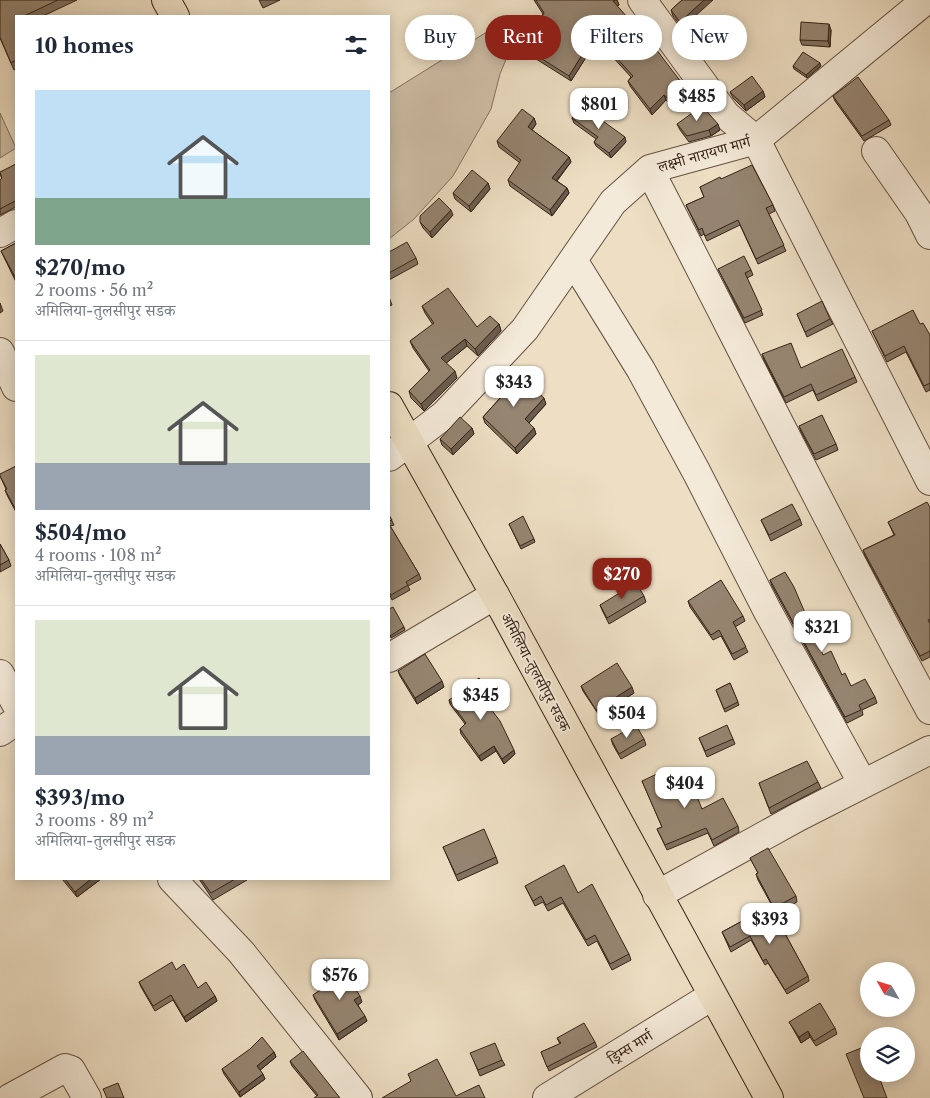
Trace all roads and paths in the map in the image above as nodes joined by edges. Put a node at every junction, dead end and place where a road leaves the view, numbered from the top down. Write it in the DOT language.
graph roads {
  1 [pos="166,0"];
  2 [pos="642,0"];
  3 [pos="926,0"];
  4 [pos="174,15"];
  5 [pos="756,140"];
  6 [pos="876,151"];
  7 [pos="650,171"];
  8 [pos="15,225"];
  9 [pos="0,233"];
  10 [pos="930,235"];
  11 [pos="573,260"];
  12 [pos="0,352"];
  13 [pos="15,385"];
  14 [pos="390,410"];
  15 [pos="399,450"];
  16 [pos="930,481"];
  17 [pos="495,595"];
  18 [pos="390,657"];
  19 [pos="0,674"];
  20 [pos="15,702"];
  21 [pos="930,710"];
  22 [pos="15,722"];
  23 [pos="0,732"];
  24 [pos="930,750"];
  25 [pos="863,784"];
  26 [pos="173,880"];
  27 [pos="658,895"];
  28 [pos="712,996"];
  29 [pos="10,1098"];
  30 [pos="87,1098"];
  31 [pos="358,1098"];
  32 [pos="547,1098"];
  33 [pos="769,1098"];
  1 -- 4 [label="main road"];
  2 -- 5 [label="street"];
  3 -- 5 [label="street, लक्ष्मी नारायण मार्ग"];
  5 -- 7 [label="street, लक्ष्मी नारायण मार्ग"];
  5 -- 16 [label="street"];
  6 -- 10 [label="street"];
  7 -- 11 [label="street, लक्ष्मी नारायण मार्ग"];
  7 -- 21 [label="street"];
  8 -- 9 [label="street"];
  11 -- 15 [label="street, लक्ष्मी नारायण मार्ग"];
  11 -- 25 [label="street"];
  12 -- 13 [label="street"];
  14 -- 15 [label="main road, अमिलिया-तुलसीपुर सडक"];
  15 -- 17 [label="main road, अमिलिया-तुलसीपुर सडक"];
  17 -- 18 [label="street"];
  17 -- 27 [label="main road, अमिलिया-तुलसीपुर सडक"];
  19 -- 20 [label="street"];
  22 -- 23 [label="street"];
  24 -- 25 [label="street"];
  25 -- 27 [label="street"];
  26 -- 31 [label="street"];
  27 -- 28 [label="main road, अमिलिया-तुलसीपुर सडक"];
  28 -- 32 [label="street, ड्रिम्स मार्ग"];
  28 -- 33 [label="main road, अमिलिया-तुलसीपुर सडक"];
  29 -- 30 [label="street"];
}
